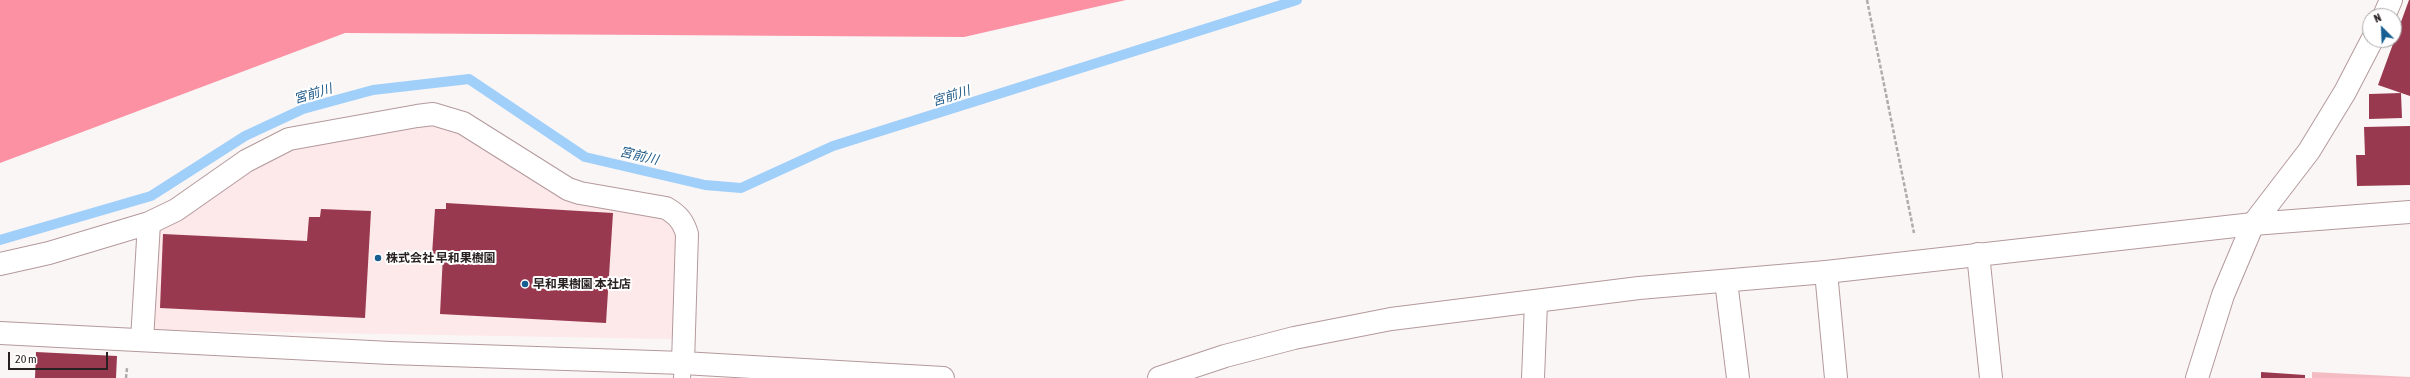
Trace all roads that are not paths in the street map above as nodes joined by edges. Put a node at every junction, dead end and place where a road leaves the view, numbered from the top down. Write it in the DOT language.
graph roads {
  1 [pos="2368,48"];
  2 [pos="2410,212"];
  3 [pos="148,223"];
  4 [pos="2253,224"];
  5 [pos="1978,254"];
  6 [pos="0,264"];
  7 [pos="1826,272"];
  8 [pos="1726,281"];
  9 [pos="1536,303"];
  10 [pos="0,333"];
  11 [pos="142,340"];
  12 [pos="683,370"];
  13 [pos="943,378"];
  14 [pos="1159,378"];
  15 [pos="1533,378"];
  16 [pos="1738,378"];
  17 [pos="1836,378"];
  18 [pos="1991,378"];
  19 [pos="2197,378"];
  1 -- 4 [label="street"];
  2 -- 4 [label="street"];
  3 -- 6 [label="street"];
  3 -- 11 [label="street"];
  3 -- 12 [label="street"];
  4 -- 5 [label="street"];
  4 -- 19 [label="street"];
  5 -- 7 [label="street"];
  5 -- 18 [label="street"];
  7 -- 8 [label="street"];
  7 -- 17 [label="street"];
  8 -- 9 [label="street"];
  8 -- 16 [label="street"];
  9 -- 14 [label="street"];
  9 -- 15 [label="street"];
  10 -- 11 [label="street"];
  11 -- 12 [label="street"];
  12 -- 13 [label="street"];
}
